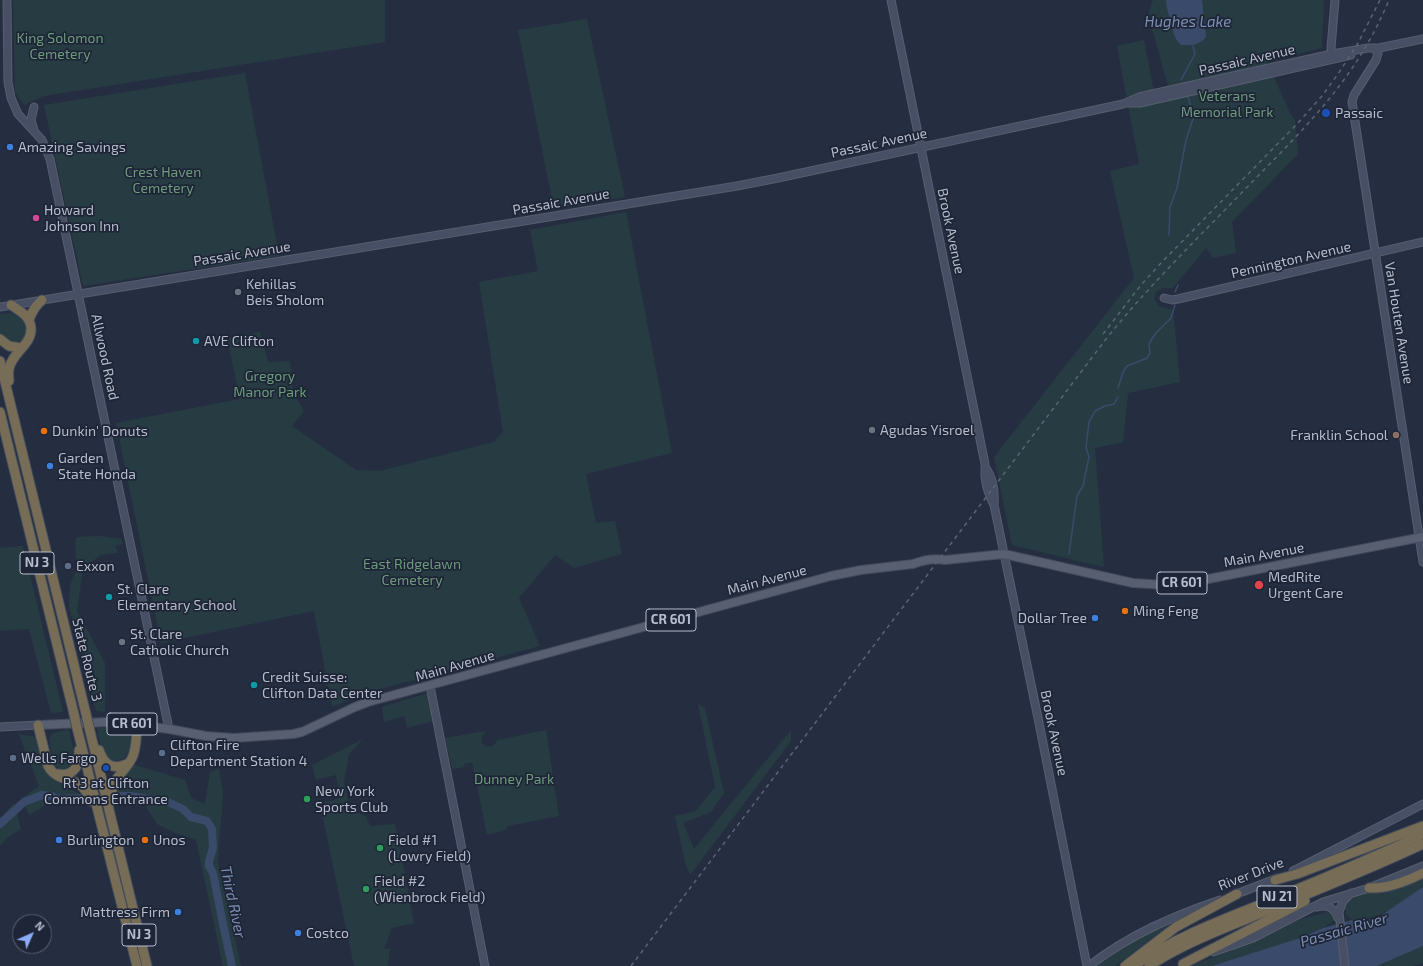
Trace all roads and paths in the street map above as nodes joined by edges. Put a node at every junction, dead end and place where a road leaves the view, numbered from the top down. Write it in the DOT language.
graph roads {
  1 [pos="7,0"];
  2 [pos="891,0"];
  3 [pos="1334,0"];
  4 [pos="1423,39"];
  5 [pos="1377,48"];
  6 [pos="1333,57"];
  7 [pos="34,107"];
  8 [pos="34,131"];
  9 [pos="920,148"];
  10 [pos="1423,242"];
  11 [pos="1376,253"];
  12 [pos="79,294"];
  13 [pos="1164,298"];
  14 [pos="42,300"];
  15 [pos="14,305"];
  16 [pos="0,307"];
  17 [pos="29,320"];
  18 [pos="0,338"];
  19 [pos="21,348"];
  20 [pos="0,361"];
  21 [pos="10,399"];
  22 [pos="0,412"];
  23 [pos="0,422"];
  24 [pos="7,442"];
  25 [pos="1421,538"];
  26 [pos="1004,554"];
  27 [pos="1423,562"];
  28 [pos="430,686"];
  29 [pos="38,725"];
  30 [pos="137,725"];
  31 [pos="0,727"];
  32 [pos="90,727"];
  33 [pos="77,728"];
  34 [pos="169,729"];
  35 [pos="130,762"];
  36 [pos="51,771"];
  37 [pos="1423,804"];
  38 [pos="111,814"];
  39 [pos="1423,826"];
  40 [pos="1423,834"];
  41 [pos="1423,844"];
  42 [pos="1423,866"];
  43 [pos="1423,873"];
  44 [pos="1352,876"];
  45 [pos="1275,880"];
  46 [pos="1369,888"];
  47 [pos="1352,892"];
  48 [pos="1237,894"];
  49 [pos="1298,914"];
  50 [pos="124,916"];
  51 [pos="1339,921"];
  52 [pos="1084,948"];
  53 [pos="1102,956"];
  54 [pos="1181,965"];
  55 [pos="137,966"];
  56 [pos="147,966"];
  57 [pos="485,966"];
  58 [pos="1088,966"];
  59 [pos="1094,966"];
  60 [pos="1124,966"];
  61 [pos="1134,966"];
  62 [pos="1149,966"];
  63 [pos="1345,966"];
  1 -- 8 [label="main road, Allwood Road"];
  2 -- 9 [label="main road, Brook Avenue"];
  3 -- 6 [label="main road"];
  4 -- 5 [label="main road, Passaic Avenue"];
  5 -- 6 [label="main road, Passaic Avenue"];
  5 -- 11 [label="main road, Van Houten Avenue"];
  6 -- 9 [label="main road, Passaic Avenue"];
  7 -- 8 [label="main road"];
  8 -- 12 [label="main road, Allwood Road"];
  9 -- 12 [label="main road, Passaic Avenue"];
  9 -- 26 [label="main road, Brook Avenue"];
  10 -- 11 [label="main road, Pennington Avenue"];
  11 -- 13 [label="main road, Pennington Avenue"];
  11 -- 25 [label="main road, Van Houten Avenue"];
  12 -- 14 [label="main road, Passaic Avenue"];
  12 -- 34 [label="main road, Allwood Road"];
  14 -- 15 [label="main road, Passaic Avenue"];
  14 -- 17 [label="highway"];
  15 -- 16 [label="main road, Passaic Avenue"];
  15 -- 17 [label="highway"];
  17 -- 19 [label="highway"];
  18 -- 19 [label="highway"];
  19 -- 21 [label="highway"];
  20 -- 21 [label="highway, State Route 3 / NJ 3"];
  21 -- 32 [label="highway, State Route 3 / NJ 3, bridge"];
  22 -- 24 [label="highway, State Route 3 / NJ 3"];
  23 -- 24 [label="highway"];
  24 -- 33 [label="highway, State Route 3 / NJ 3, bridge"];
  25 -- 26 [label="main road, Main Avenue / CR 601"];
  25 -- 27 [label="main road, Van Houten Avenue"];
  26 -- 28 [label="main road, Main Avenue / CR 601"];
  26 -- 52 [label="main road, Brook Avenue"];
  28 -- 34 [label="main road, Main Avenue / CR 601"];
  28 -- 57 [label="main road"];
  29 -- 30 [label="main road, Main Avenue / CR 601"];
  29 -- 31 [label="main road, Main Avenue / CR 601"];
  29 -- 36 [label="highway"];
  30 -- 34 [label="main road, Main Avenue / CR 601"];
  30 -- 35 [label="highway"];
  32 -- 35 [label="highway"];
  32 -- 38 [label="highway, State Route 3 / NJ 3"];
  33 -- 36 [label="highway"];
  33 -- 50 [label="highway, State Route 3 / NJ 3"];
  35 -- 38 [label="highway"];
  36 -- 50 [label="highway"];
  37 -- 45 [label="main road, River Drive"];
  38 -- 56 [label="highway, State Route 3 / NJ 3"];
  39 -- 45 [label="highway"];
  40 -- 61 [label="highway, NJ 21"];
  41 -- 44 [label="highway, NJ 21"];
  42 -- 46 [label="main road"];
  43 -- 46 [label="highway"];
  44 -- 54 [label="highway"];
  44 -- 62 [label="highway, NJ 21"];
  45 -- 48 [label="main road, River Drive"];
  46 -- 47 [label="main road"];
  47 -- 49 [label="main road"];
  47 -- 51 [label="main road"];
  48 -- 53 [label="main road, River Drive"];
  48 -- 60 [label="highway"];
  49 -- 51 [label="main road"];
  49 -- 54 [label="main road"];
  50 -- 55 [label="highway, State Route 3 / NJ 3"];
  51 -- 63 [label="main road"];
  52 -- 53 [label="main road"];
  52 -- 58 [label="main road, Brook Avenue"];
  53 -- 58 [label="main road, River Drive"];
  53 -- 59 [label="main road"];
}
